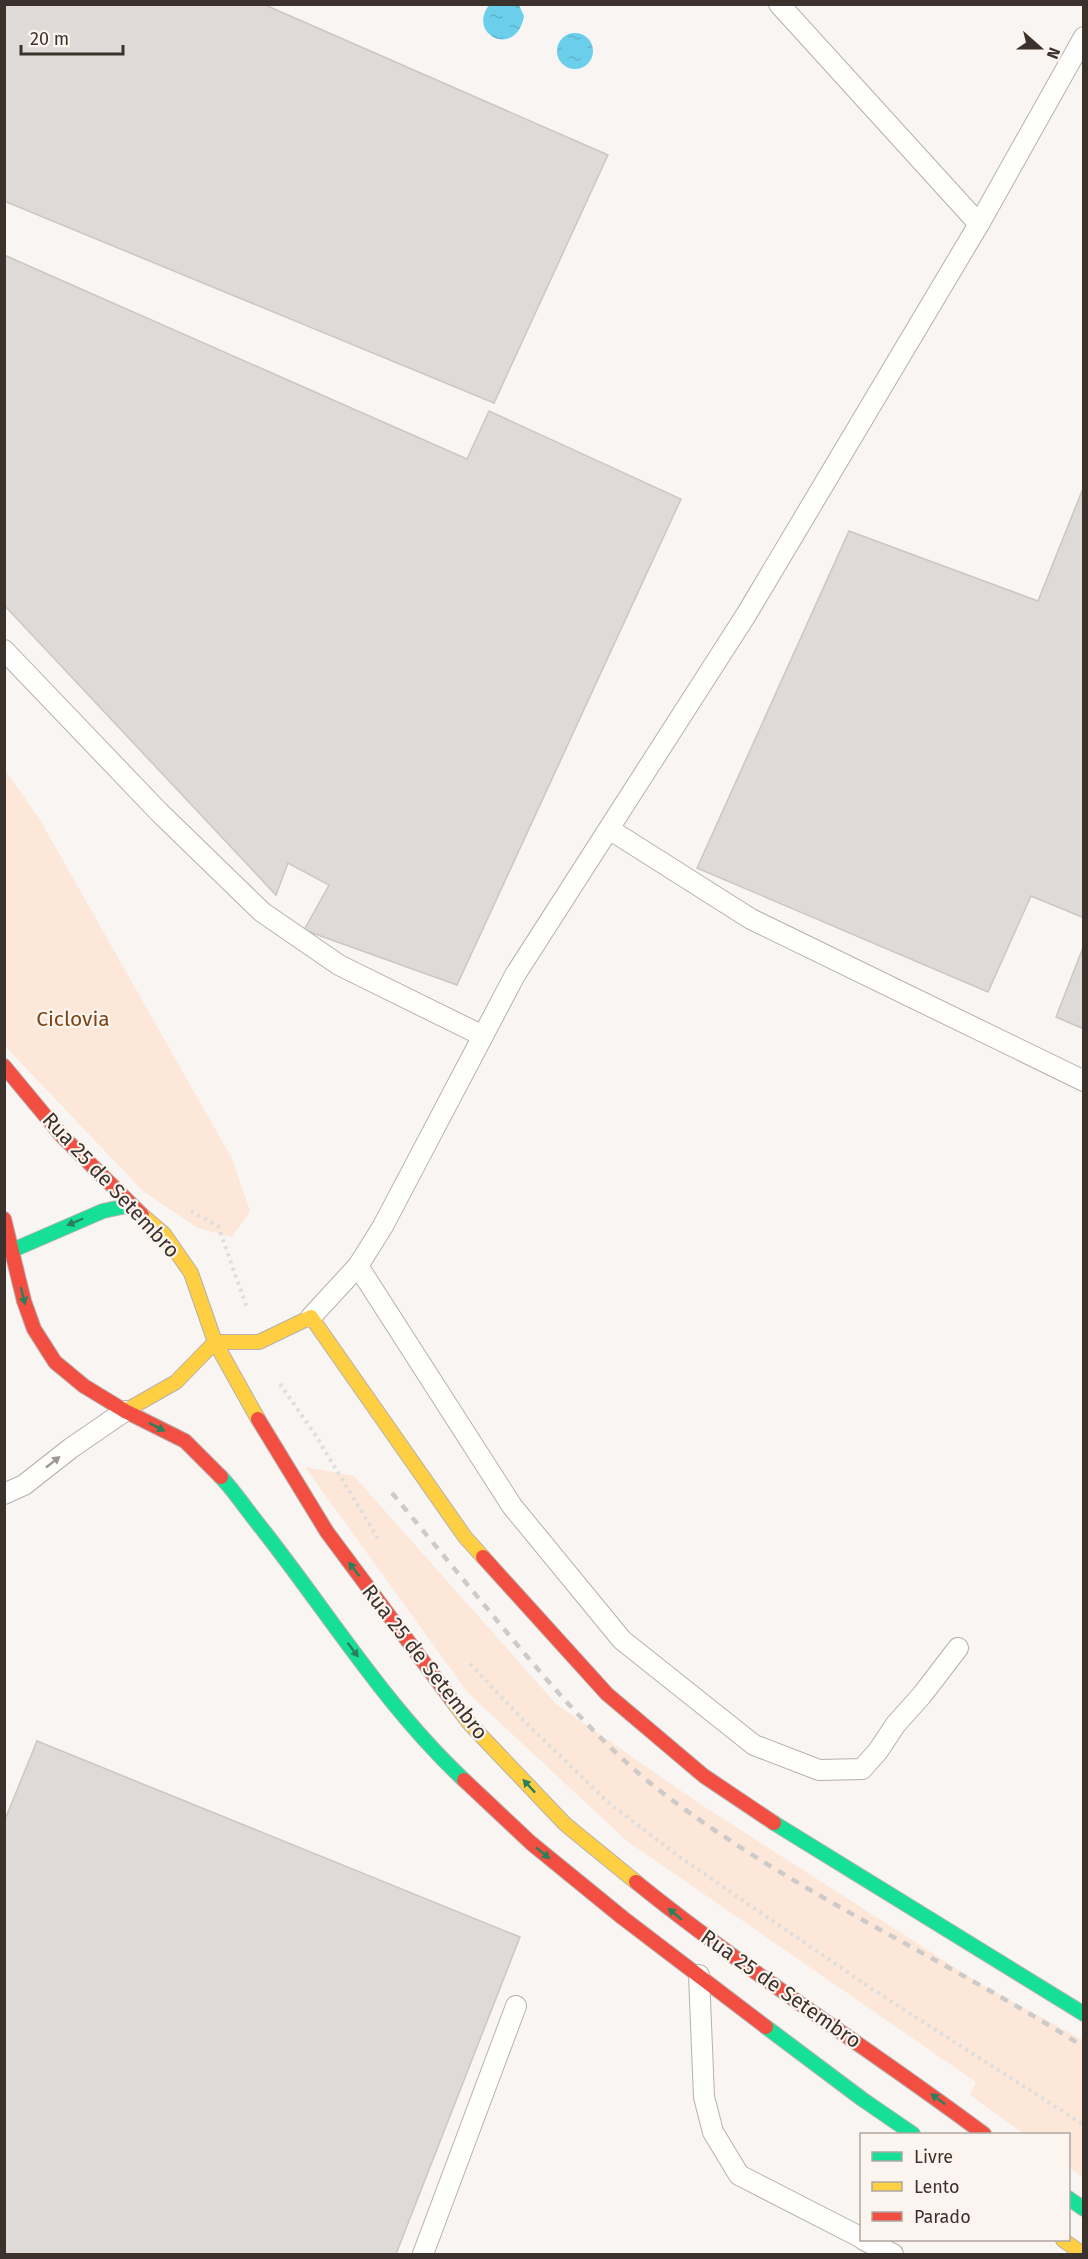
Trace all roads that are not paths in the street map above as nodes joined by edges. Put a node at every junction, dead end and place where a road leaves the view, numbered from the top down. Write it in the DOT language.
graph roads {
  1 [pos="779,4"];
  2 [pos="1083,37"];
  3 [pos="979,224"];
  4 [pos="4,650"];
  5 [pos="609,828"];
  6 [pos="483,1036"];
  7 [pos="4,1066"];
  8 [pos="1083,1081"];
  9 [pos="131,1205"];
  10 [pos="4,1219"];
  11 [pos="13,1250"];
  12 [pos="358,1266"];
  13 [pos="4,1270"];
  14 [pos="311,1317"];
  15 [pos="215,1342"];
  16 [pos="125,1411"];
  17 [pos="4,1494"];
  18 [pos="958,1648"];
  19 [pos="699,1975"];
  20 [pos="516,2006"];
  21 [pos="1083,2014"];
  22 [pos="912,2133"];
  23 [pos="983,2133"];
  24 [pos="1070,2199"];
  25 [pos="1083,2209"];
  26 [pos="860,2237"];
  27 [pos="867,2241"];
  28 [pos="1064,2241"];
  29 [pos="423,2254"];
  30 [pos="893,2254"];
  31 [pos="1083,2254"];
  1 -- 3 [label="lane"];
  2 -- 3 [label="lane"];
  3 -- 5 [label="lane"];
  4 -- 6 [label="lane"];
  5 -- 6 [label="lane"];
  5 -- 8 [label="lane"];
  6 -- 12 [label="lane"];
  7 -- 9 [label="main road, Rua 25 de Setembro"];
  9 -- 11 [label="main road, one-way"];
  9 -- 15 [label="main road, Rua 25 de Setembro"];
  10 -- 11 [label="main road, Rua 25 de Setembro"];
  11 -- 13 [label="lane"];
  11 -- 16 [label="main road, Rua 25 de Setembro, one-way"];
  12 -- 14 [label="lane"];
  12 -- 18 [label="lane"];
  14 -- 15 [label="main road"];
  14 -- 21 [label="main road"];
  15 -- 16 [label="main road"];
  23 -- 15 [label="main road, Rua 25 de Setembro, one-way"];
  17 -- 16 [label="lane, one-way"];
  16 -- 19 [label="main road, Rua 25 de Setembro, one-way"];
  19 -- 22 [label="main road, Rua 25 de Setembro"];
  19 -- 26 [label="lane"];
  20 -- 29 [label="lane"];
  24 -- 25 [label="main road"];
  27 -- 30 [label="lane"];
  28 -- 31 [label="main road"];
}
